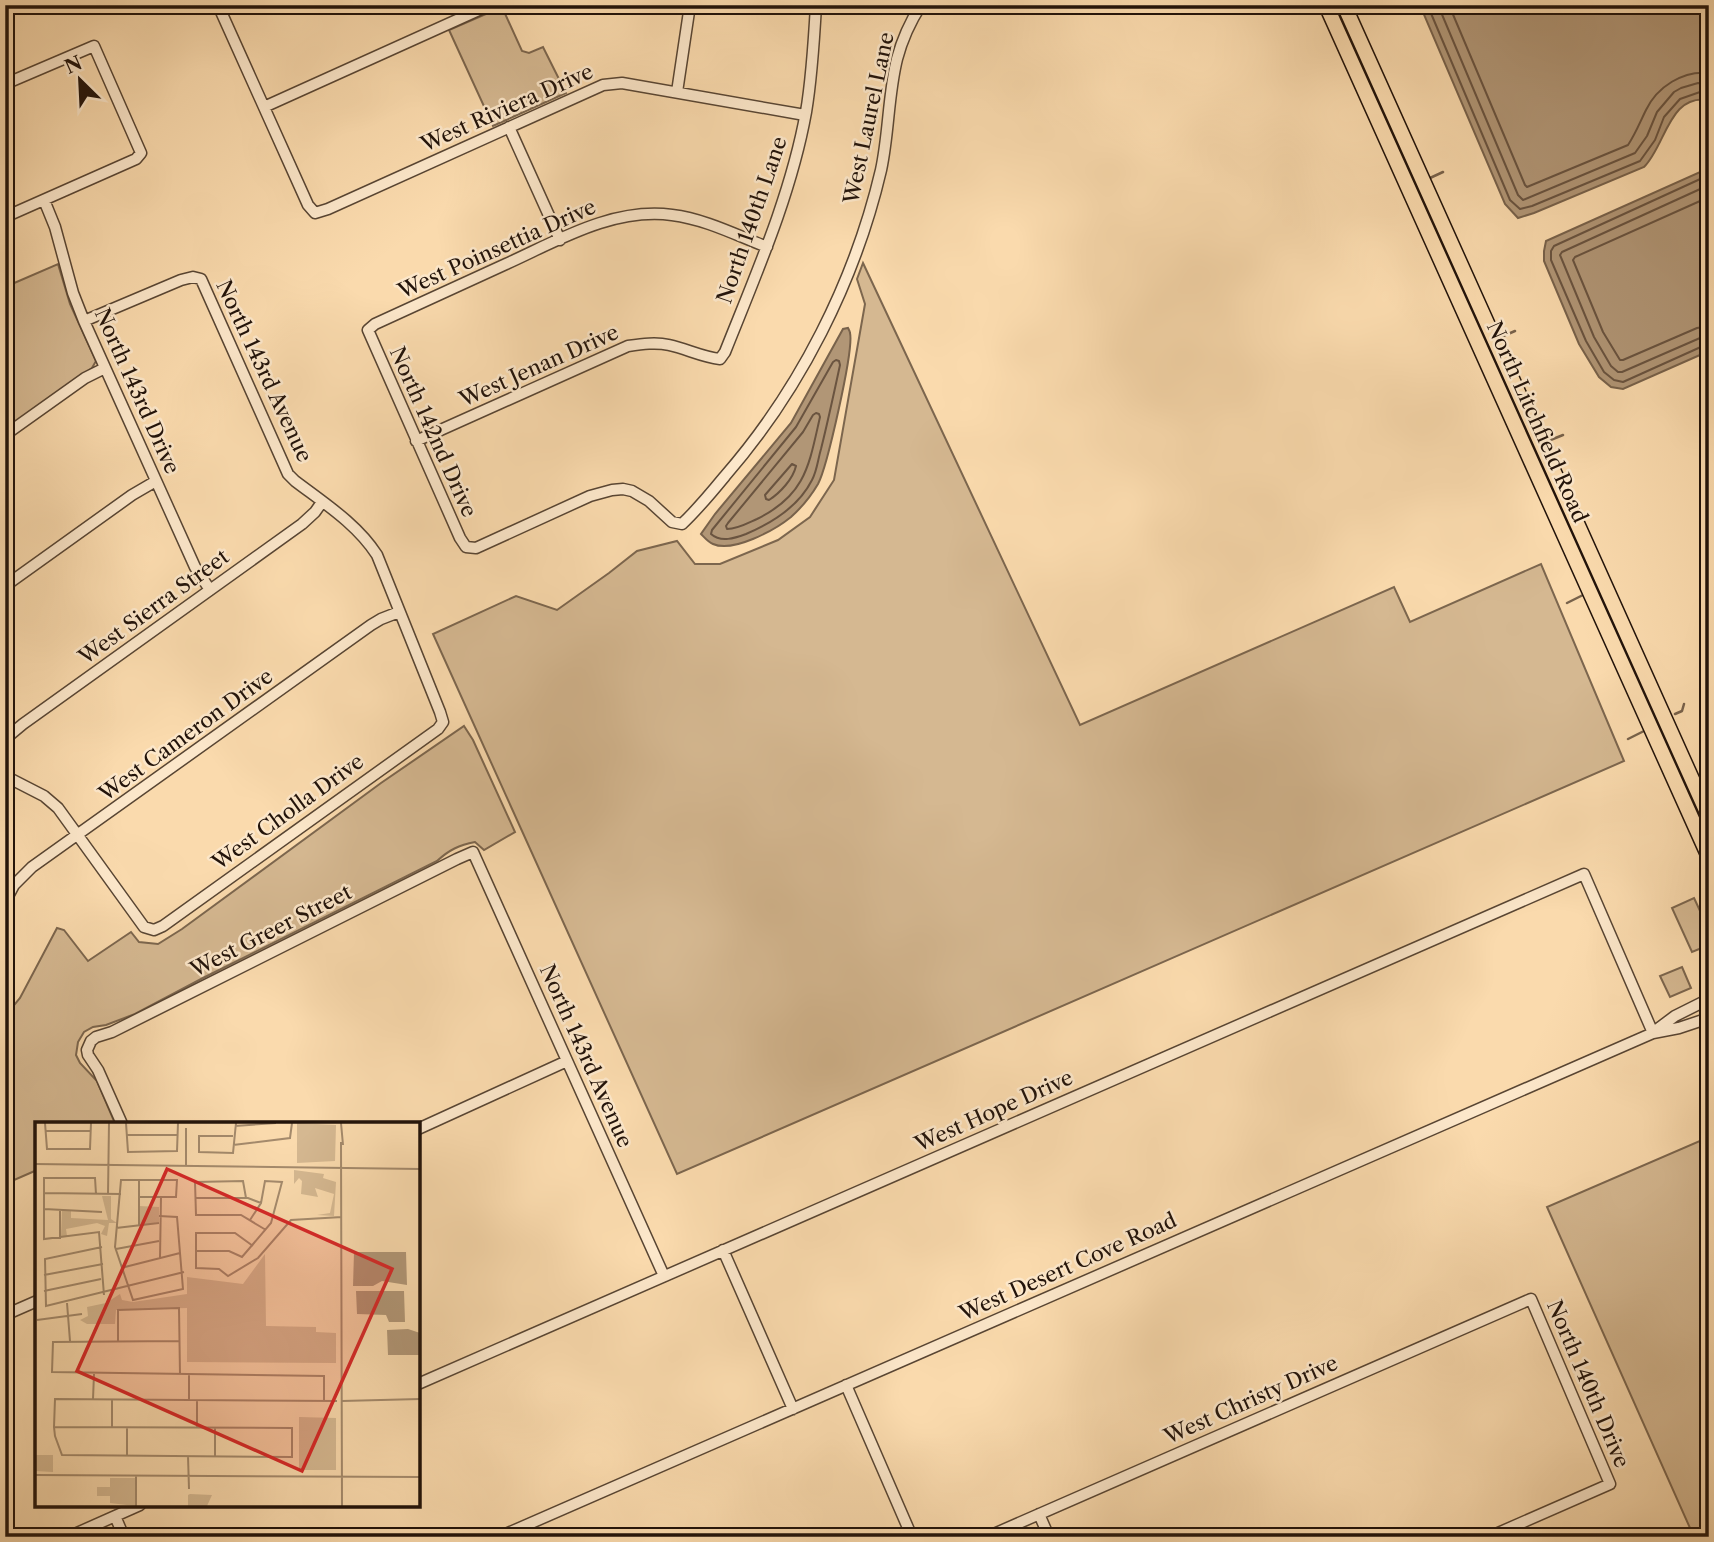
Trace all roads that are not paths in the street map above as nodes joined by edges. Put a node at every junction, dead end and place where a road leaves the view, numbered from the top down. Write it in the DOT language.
graph roads {
  1 [pos="218,5"];
  2 [pos="489,5"];
  3 [pos="691,5"];
  4 [pos="816,5"];
  5 [pos="920,5"];
  6 [pos="1326,5"];
  7 [pos="1344,5"];
  8 [pos="5,84"];
  9 [pos="677,92"];
  10 [pos="264,107"];
  11 [pos="805,115"];
  12 [pos="509,127"];
  13 [pos="44,200"];
  14 [pos="5,217"];
  15 [pos="560,240"];
  16 [pos="767,247"];
  17 [pos="84,321"];
  18 [pos="368,330"];
  19 [pos="720,359"];
  20 [pos="105,368"];
  21 [pos="5,435"];
  22 [pos="416,441"];
  23 [pos="156,481"];
  24 [pos="1559,484"];
  25 [pos="1544,491"];
  26 [pos="322,502"];
  27 [pos="466,547"];
  28 [pos="5,586"];
  29 [pos="210,590"];
  30 [pos="1598,610"];
  31 [pos="399,612"];
  32 [pos="1660,708"];
  33 [pos="443,722"];
  34 [pos="5,739"];
  35 [pos="5,776"];
  36 [pos="1709,817"];
  37 [pos="78,835"];
  38 [pos="473,852"];
  39 [pos="1709,857"];
  40 [pos="5,902"];
  41 [pos="1709,999"];
  42 [pos="1709,1018"];
  43 [pos="1653,1033"];
  44 [pos="567,1061"];
  45 [pos="121,1122"];
  46 [pos="420,1128"];
  47 [pos="723,1250"];
  48 [pos="664,1276"];
  49 [pos="1531,1299"];
  50 [pos="35,1302"];
  51 [pos="5,1315"];
  52 [pos="420,1383"];
  53 [pos="846,1385"];
  54 [pos="793,1409"];
  55 [pos="136,1507"];
  56 [pos="1039,1514"];
  57 [pos="116,1516"];
  58 [pos="68,1537"];
  59 [pos="124,1537"];
  60 [pos="499,1537"];
  61 [pos="912,1537"];
  62 [pos="987,1537"];
  63 [pos="1049,1537"];
  64 [pos="1489,1537"];
  1 -- 10 [label="street"];
  2 -- 10 [label="street"];
  3 -- 9 [label="street"];
  4 -- 11 [label="street, North 140th Lane"];
  5 -- 27 [label="street, West Laurel Lane"];
  6 -- 25 [label="main road, North Litchfield Road"];
  7 -- 24 [label="main road, North Litchfield Road"];
  8 -- 13 [label="street"];
  9 -- 11 [label="street, West Riviera Drive"];
  9 -- 12 [label="street, West Riviera Drive"];
  10 -- 12 [label="street, West Riviera Drive"];
  11 -- 16 [label="street, North 140th Lane"];
  12 -- 15 [label="street"];
  13 -- 14 [label="street"];
  13 -- 17 [label="street, North 143rd Drive"];
  15 -- 16 [label="street, West Poinsettia Drive"];
  15 -- 18 [label="street, West Poinsettia Drive"];
  16 -- 19 [label="street, North 140th Lane"];
  17 -- 20 [label="street, North 143rd Drive"];
  17 -- 26 [label="street, North 143rd Avenue"];
  18 -- 22 [label="street, North 142nd Drive"];
  19 -- 22 [label="street, West Jenan Drive"];
  20 -- 21 [label="street"];
  20 -- 23 [label="street, North 143rd Drive"];
  22 -- 27 [label="street, North 142nd Drive"];
  23 -- 28 [label="street"];
  23 -- 29 [label="street, North 143rd Drive"];
  24 -- 25 [label="main road"];
  24 -- 32 [label="main road, North Litchfield Road"];
  25 -- 30 [label="main road, North Litchfield Road"];
  26 -- 29 [label="street, West Sierra Street"];
  26 -- 31 [label="street, North 143rd Avenue"];
  29 -- 34 [label="street, West Sierra Street"];
  30 -- 32 [label="main road"];
  30 -- 39 [label="main road, North Litchfield Road"];
  31 -- 33 [label="street, North 143rd Avenue"];
  31 -- 37 [label="street, West Cameron Drive"];
  32 -- 36 [label="main road, North Litchfield Road"];
  33 -- 37 [label="street, West Cholla Drive"];
  35 -- 37 [label="street"];
  37 -- 40 [label="street, West Cameron Drive"];
  38 -- 44 [label="street, North 143rd Avenue"];
  38 -- 45 [label="street, West Greer Street"];
  41 -- 43 [label="street, West Desert Cove Road"];
  42 -- 43 [label="street, West Desert Cove Road"];
  43 -- 47 [label="street, West Hope Drive"];
  43 -- 53 [label="street, West Desert Cove Road"];
  44 -- 46 [label="street"];
  44 -- 48 [label="street, North 143rd Avenue"];
  47 -- 48 [label="street, West Hope Drive"];
  47 -- 54 [label="street"];
  48 -- 52 [label="street, West Hope Drive"];
  49 -- 56 [label="street, West Christy Drive"];
  49 -- 64 [label="street, North 140th Drive"];
  50 -- 51 [label="street"];
  53 -- 54 [label="street, West Desert Cove Road"];
  53 -- 61 [label="street"];
  54 -- 60 [label="street, West Desert Cove Road"];
  55 -- 57 [label="street"];
  56 -- 62 [label="street, West Christy Drive"];
  56 -- 63 [label="street"];
  57 -- 58 [label="street"];
  57 -- 59 [label="street"];
}
